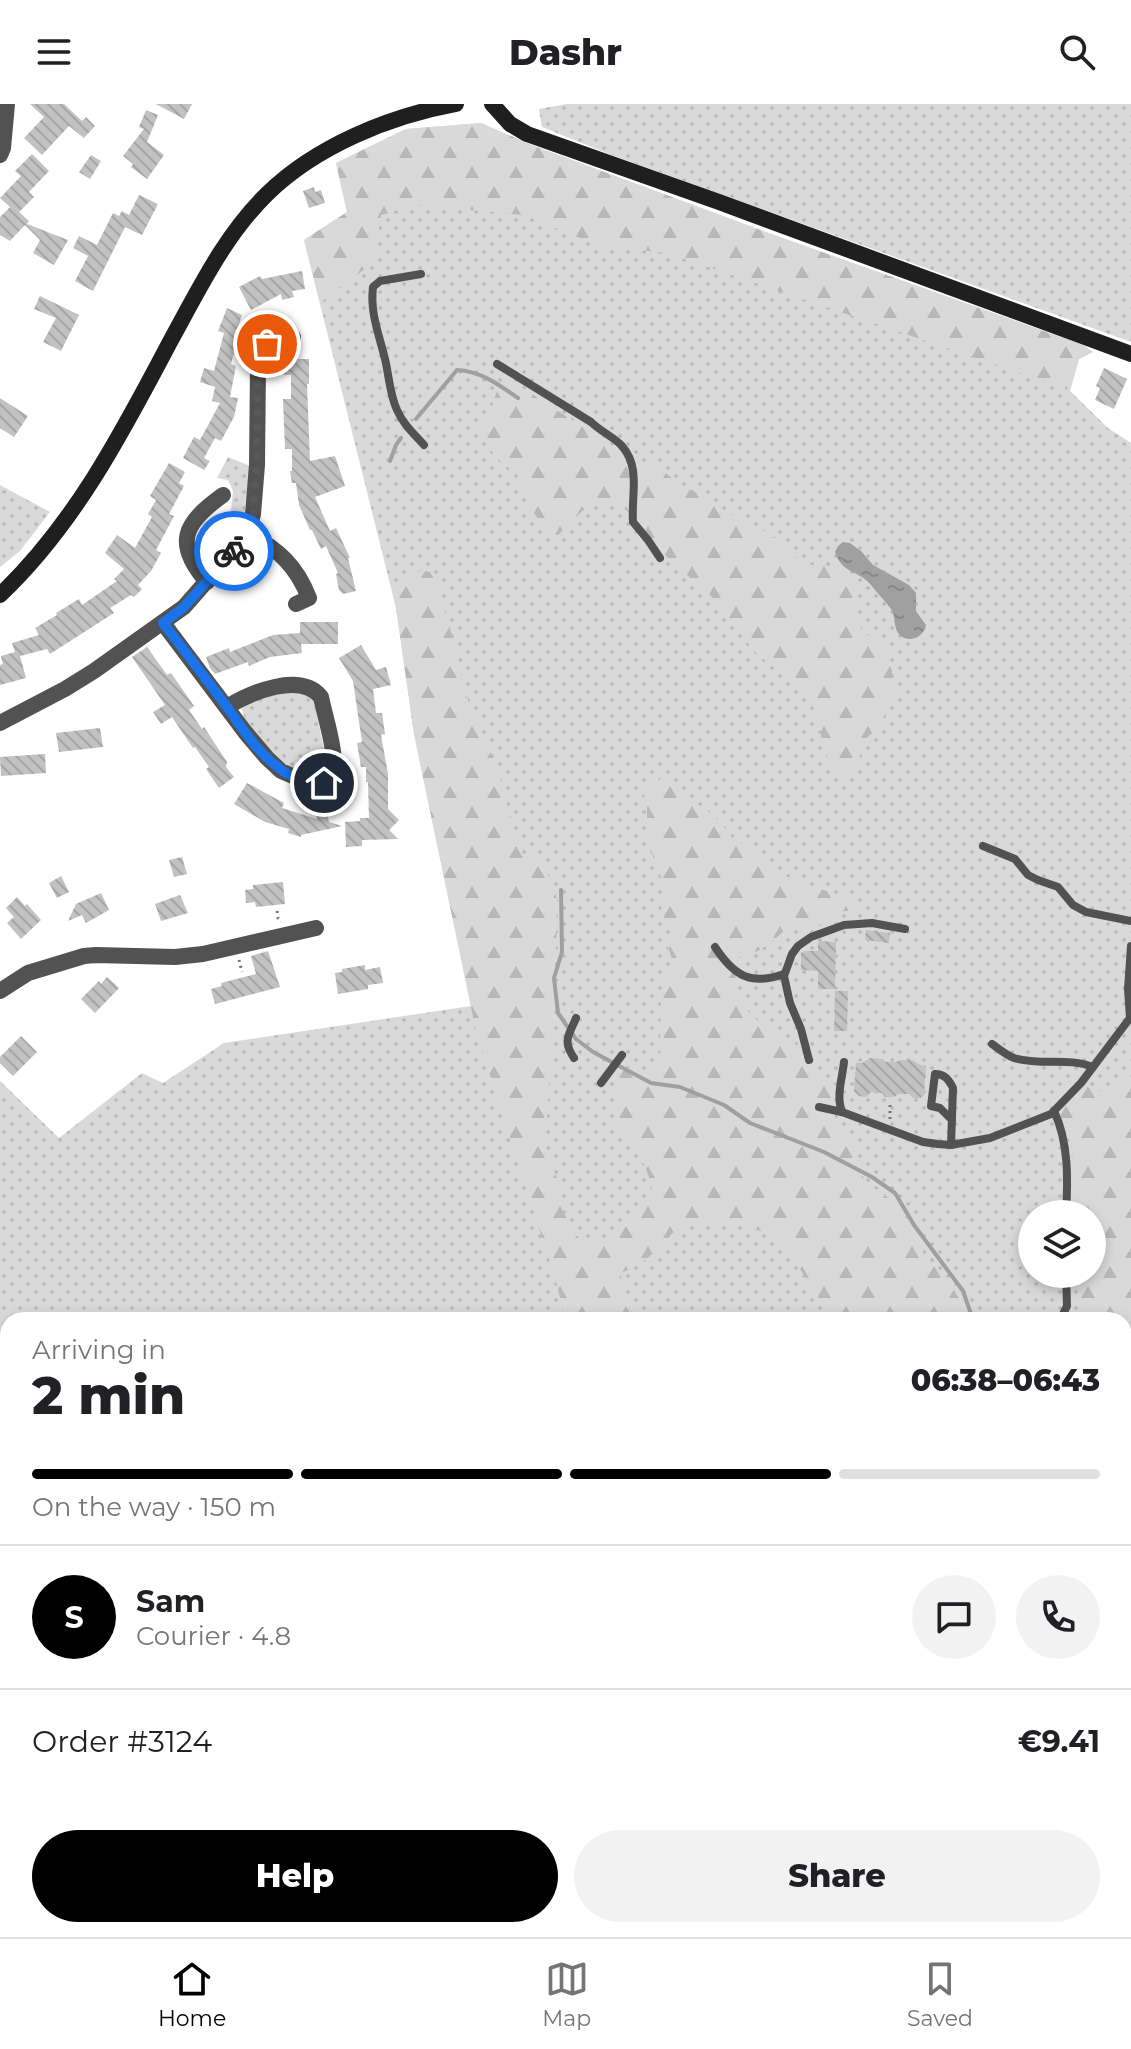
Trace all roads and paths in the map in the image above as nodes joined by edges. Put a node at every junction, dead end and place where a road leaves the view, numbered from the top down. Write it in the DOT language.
graph roads {
  1 [pos="456,104"];
  2 [pos="492,104"];
  3 [pos="418,107"];
  4 [pos="4,109"];
  5 [pos="0,155"];
  6 [pos="421,274"];
  7 [pos="293,337"];
  8 [pos="1131,354"];
  9 [pos="497,364"];
  10 [pos="424,445"];
  11 [pos="223,495"];
  12 [pos="248,534"];
  13 [pos="660,558"];
  14 [pos="207,582"];
  15 [pos="0,595"];
  16 [pos="296,604"];
  17 [pos="163,623"];
  18 [pos="227,707"];
  19 [pos="0,723"];
  20 [pos="983,846"];
  21 [pos="1131,921"];
  22 [pos="316,928"];
  23 [pos="905,929"];
  24 [pos="1131,946"];
  25 [pos="715,947"];
  26 [pos="784,974"];
  27 [pos="1130,983"];
  28 [pos="0,991"];
  29 [pos="1131,1020"];
  30 [pos="574,1023"];
  31 [pos="992,1044"];
  32 [pos="621,1057"];
  33 [pos="574,1058"];
  34 [pos="809,1060"];
  35 [pos="844,1062"];
  36 [pos="1093,1067"];
  37 [pos="601,1083"];
  38 [pos="890,1103"];
  39 [pos="819,1107"];
  40 [pos="1054,1111"];
  41 [pos="842,1112"];
  42 [pos="952,1120"];
  43 [pos="890,1129"];
  44 [pos="951,1145"];
  45 [pos="1067,1200"];
  46 [pos="1066,1288"];
  47 [pos="1064,1312"];
  1 -- 3 [label="main road"];
  2 -- 8 [label="main road"];
  3 -- 15 [label="main road"];
  4 -- 5 [label="street"];
  6 -- 10 [label="lane"];
  7 -- 12 [label="street"];
  9 -- 13 [label="lane"];
  11 -- 14 [label="street"];
  12 -- 14 [label="street"];
  12 -- 16 [label="street"];
  14 -- 17 [label="street"];
  17 -- 18 [label="street"];
  17 -- 19 [label="street"];
  18 -- 18 [label="street"];
  20 -- 21 [label="lane"];
  22 -- 28 [label="street"];
  23 -- 26 [label="lane"];
  24 -- 27 [label="lane"];
  25 -- 26 [label="lane"];
  26 -- 34 [label="lane"];
  27 -- 29 [label="lane"];
  29 -- 36 [label="lane"];
  30 -- 33 [label="lane"];
  31 -- 36 [label="lane"];
  32 -- 37 [label="lane"];
  35 -- 41 [label="lane"];
  36 -- 40 [label="lane"];
  38 -- 43 [label="path"];
  39 -- 41 [label="lane"];
  40 -- 44 [label="lane"];
  40 -- 45 [label="lane"];
  41 -- 43 [label="lane"];
  42 -- 42 [label="lane"];
  42 -- 44 [label="lane"];
  43 -- 44 [label="lane"];
  46 -- 47 [label="lane"];
}
